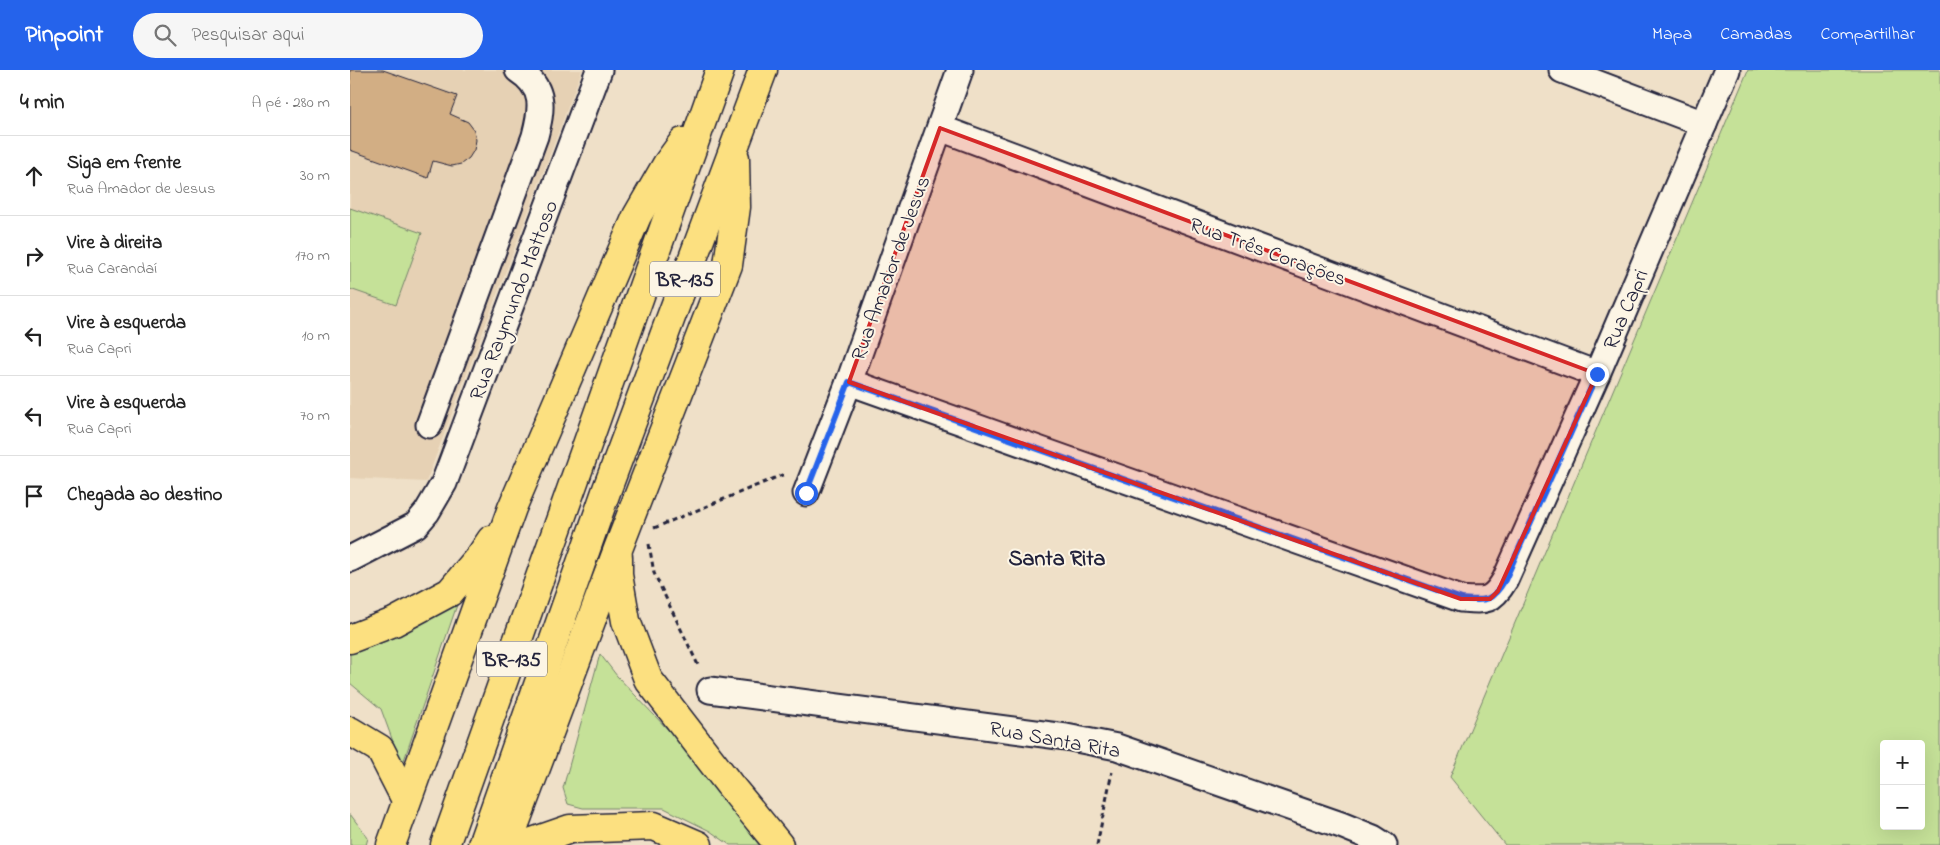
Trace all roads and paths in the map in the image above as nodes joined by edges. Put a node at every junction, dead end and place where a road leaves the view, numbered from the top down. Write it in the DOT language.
graph roads {
  1 [pos="518,70"];
  2 [pos="599,70"];
  3 [pos="720,70"];
  4 [pos="763,70"];
  5 [pos="960,70"];
  6 [pos="1562,70"];
  7 [pos="1727,70"];
  8 [pos="701,119"];
  9 [pos="1704,124"];
  10 [pos="940,128"];
  11 [pos="735,144"];
  12 [pos="1597,374"];
  13 [pos="849,382"];
  14 [pos="429,425"];
  15 [pos="820,459"];
  16 [pos="806,493"];
  17 [pos="512,508"];
  18 [pos="647,531"];
  19 [pos="648,539"];
  20 [pos="618,548"];
  21 [pos="350,560"];
  22 [pos="350,639"];
  23 [pos="710,690"];
  24 [pos="350,731"];
  25 [pos="1117,747"];
  26 [pos="406,800"];
  27 [pos="391,845"];
  28 [pos="445,845"];
  29 [pos="482,845"];
  30 [pos="507,845"];
  31 [pos="524,845"];
  32 [pos="698,845"];
  33 [pos="779,845"];
  34 [pos="1097,845"];
  35 [pos="1384,845"];
  1 -- 14 [label="street"];
  2 -- 21 [label="street, Rua Raymundo Mattoso"];
  3 -- 8 [label="highway, BR-135"];
  4 -- 11 [label="highway, BR-135"];
  5 -- 10 [label="street, Rua Amador de Jesus"];
  6 -- 9 [label="street"];
  7 -- 9 [label="street, Rua Capri"];
  8 -- 17 [label="highway"];
  8 -- 28 [label="highway, BR-135"];
  9 -- 12 [label="street, Rua Capri"];
  10 -- 12 [label="street, Rua Três Corações"];
  10 -- 13 [label="street, Rua Amador de Jesus"];
  11 -- 20 [label="highway"];
  11 -- 29 [label="highway, BR-135"];
  12 -- 13 [label="street, Rua Capri"];
  13 -- 15 [label="street, Rua Amador de Jesus"];
  15 -- 16 [label="street, Rua Amador de Jesus"];
  15 -- 18 [label="path"];
  17 -- 22 [label="highway"];
  17 -- 26 [label="highway"];
  19 -- 23 [label="path"];
  20 -- 30 [label="highway"];
  20 -- 33 [label="highway"];
  23 -- 25 [label="street, Rua Santa Rita"];
  24 -- 26 [label="highway"];
  25 -- 34 [label="path"];
  25 -- 35 [label="street, Rua Santa Rita"];
  26 -- 27 [label="highway"];
  31 -- 32 [label="highway"];
}
